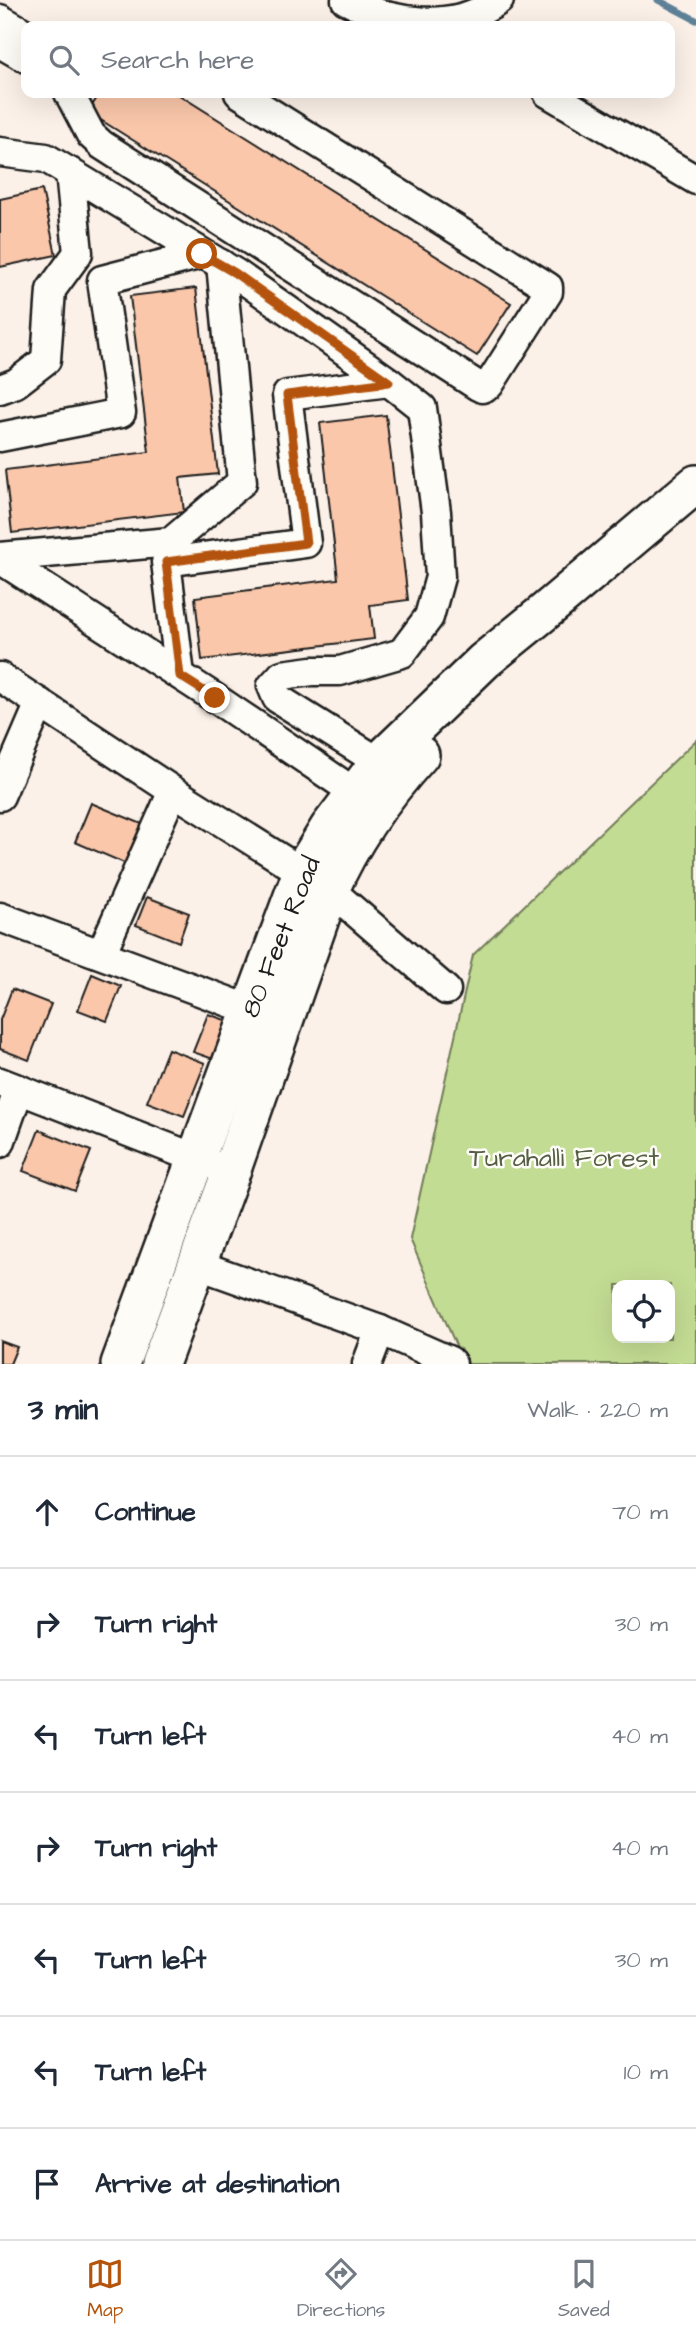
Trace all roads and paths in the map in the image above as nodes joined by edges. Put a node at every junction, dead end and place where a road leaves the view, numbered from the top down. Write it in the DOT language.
graph roads {
  1 [pos="346,0"];
  2 [pos="499,0"];
  3 [pos="404,21"];
  4 [pos="454,21"];
  5 [pos="72,98"];
  6 [pos="247,98"];
  7 [pos="557,98"];
  8 [pos="0,152"];
  9 [pos="70,172"];
  10 [pos="696,180"];
  11 [pos="211,259"];
  12 [pos="389,382"];
  13 [pos="0,389"];
  14 [pos="0,437"];
  15 [pos="696,484"];
  16 [pos="696,506"];
  17 [pos="0,558"];
  18 [pos="586,588"];
  19 [pos="180,676"];
  20 [pos="0,677"];
  21 [pos="40,703"];
  22 [pos="379,762"];
  23 [pos="173,791"];
  24 [pos="354,792"];
  25 [pos="0,796"];
  26 [pos="316,881"];
  27 [pos="0,917"];
  28 [pos="101,954"];
  29 [pos="446,989"];
  30 [pos="251,1010"];
  31 [pos="10,1086"];
  32 [pos="0,1143"];
  33 [pos="195,1158"];
  34 [pos="231,1172"];
  35 [pos="197,1264"];
  36 [pos="380,1330"];
  37 [pos="120,1364"];
  38 [pos="160,1364"];
  39 [pos="367,1364"];
  40 [pos="452,1364"];
  1 -- 3 [label="street"];
  2 -- 4 [label="street"];
  5 -- 6 [label="street"];
  7 -- 10 [label="street"];
  8 -- 9 [label="street"];
  9 -- 11 [label="street"];
  9 -- 13 [label="street"];
  11 -- 12 [label="street"];
  11 -- 14 [label="street"];
  11 -- 17 [label="street"];
  12 -- 19 [label="street"];
  12 -- 22 [label="street"];
  15 -- 18 [label="main road, 80 Feet Road"];
  16 -- 18 [label="main road, 80 Feet Road"];
  17 -- 19 [label="street"];
  18 -- 22 [label="main road, 80 Feet Road"];
  18 -- 26 [label="main road, 80 Feet Road"];
  19 -- 24 [label="street"];
  20 -- 21 [label="street"];
  21 -- 23 [label="street"];
  21 -- 25 [label="street"];
  22 -- 24 [label="main road, 80 Feet Road"];
  23 -- 26 [label="street"];
  23 -- 28 [label="street"];
  24 -- 26 [label="main road, 80 Feet Road"];
  26 -- 29 [label="street"];
  26 -- 30 [label="main road, 80 Feet Road"];
  26 -- 34 [label="main road, 80 Feet Road"];
  27 -- 28 [label="street"];
  28 -- 30 [label="street"];
  30 -- 33 [label="main road, 80 Feet Road"];
  31 -- 32 [label="street"];
  31 -- 33 [label="street"];
  33 -- 34 [label="street"];
  33 -- 37 [label="main road, 80 Feet Road"];
  34 -- 35 [label="main road, 80 Feet Road"];
  35 -- 36 [label="street"];
  35 -- 38 [label="main road, 80 Feet Road"];
  36 -- 39 [label="street"];
  36 -- 40 [label="street"];
}
